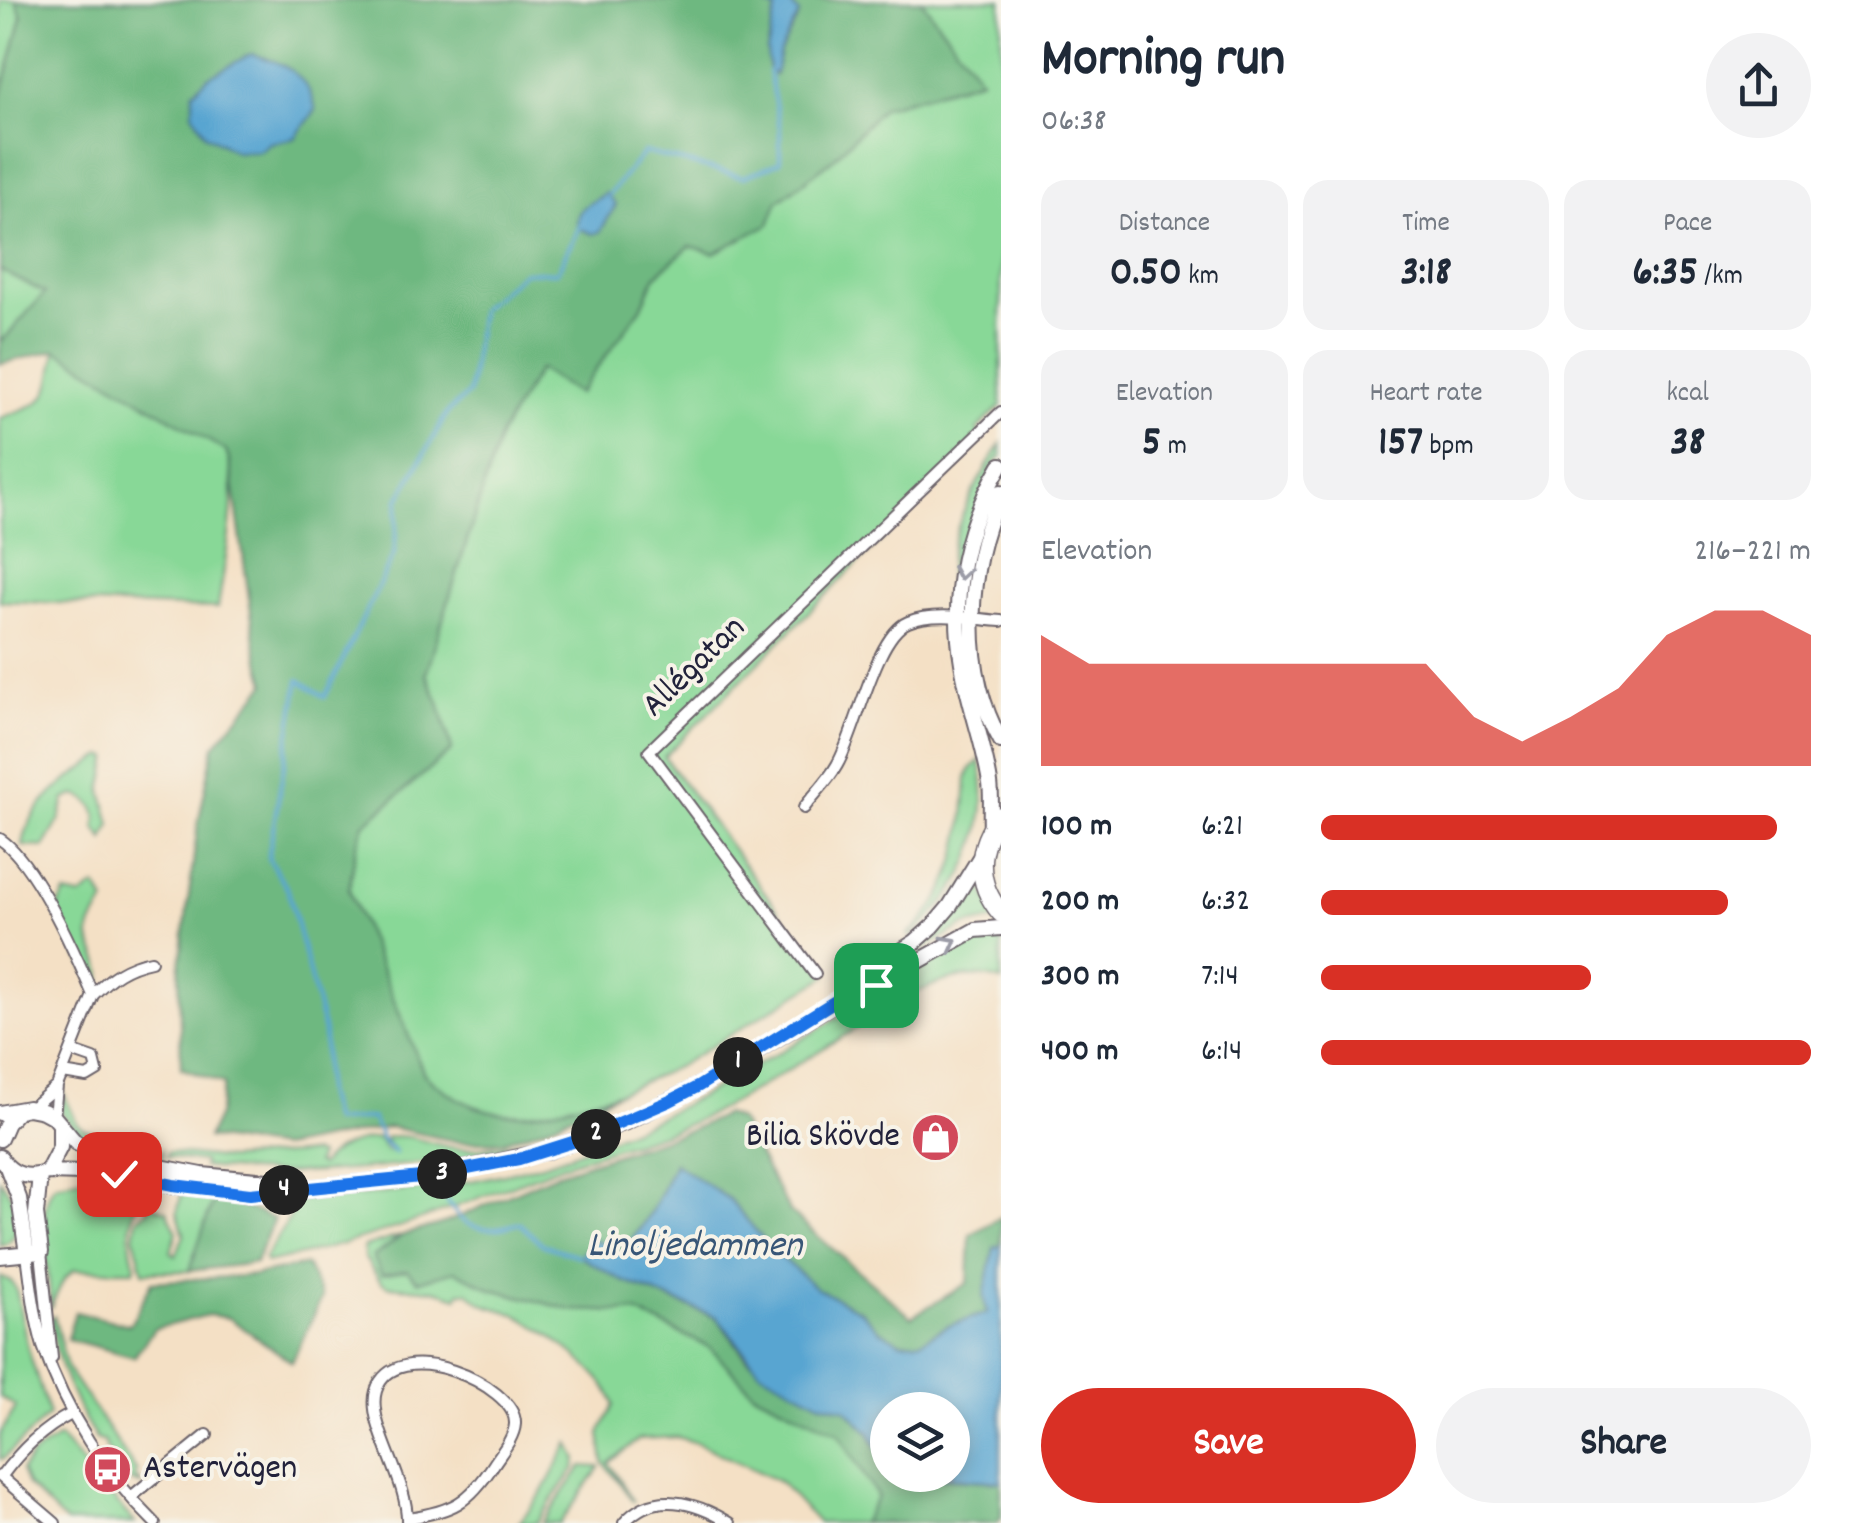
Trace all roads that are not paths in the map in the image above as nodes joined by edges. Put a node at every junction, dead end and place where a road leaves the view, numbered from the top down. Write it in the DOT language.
graph roads {
  1 [pos="1001,412"];
  2 [pos="1001,464"];
  3 [pos="1001,492"];
  4 [pos="966,620"];
  5 [pos="1001,621"];
  6 [pos="1001,741"];
  7 [pos="804,808"];
  8 [pos="996,822"];
  9 [pos="0,839"];
  10 [pos="982,854"];
  11 [pos="1001,913"];
  12 [pos="1001,928"];
  13 [pos="152,961"];
  14 [pos="814,974"];
  15 [pos="93,995"];
  16 [pos="840,998"];
  17 [pos="71,1050"];
  18 [pos="63,1072"];
  19 [pos="57,1086"];
  20 [pos="25,1109"];
  21 [pos="0,1113"];
  22 [pos="57,1121"];
  23 [pos="0,1139"];
  24 [pos="4,1162"];
  25 [pos="44,1173"];
  26 [pos="316,1186"];
  27 [pos="34,1252"];
  28 [pos="0,1256"];
  29 [pos="73,1413"];
  30 [pos="207,1435"];
  31 [pos="0,1477"];
  32 [pos="131,1497"];
  33 [pos="407,1520"];
  34 [pos="54,1523"];
  35 [pos="156,1523"];
  36 [pos="624,1523"];
  37 [pos="730,1523"];
  1 -- 14 [label="street, Allégatan"];
  2 -- 4 [label="main road, one-way"];
  3 -- 4 [label="main road"];
  4 -- 5 [label="street"];
  4 -- 6 [label="main road"];
  4 -- 7 [label="street"];
  4 -- 8 [label="main road"];
  8 -- 10 [label="highway"];
  9 -- 15 [label="street"];
  10 -- 11 [label="highway"];
  10 -- 16 [label="main road"];
  16 -- 12 [label="main road, one-way"];
  13 -- 15 [label="street"];
  15 -- 17 [label="street"];
  16 -- 26 [label="main road"];
  17 -- 18 [label="street"];
  17 -- 18 [label="street"];
  18 -- 19 [label="street"];
  19 -- 20 [label="street"];
  19 -- 22 [label="street"];
  20 -- 21 [label="main road"];
  20 -- 22 [label="main road"];
  20 -- 23 [label="main road"];
  22 -- 25 [label="main road"];
  22 -- 26 [label="main road"];
  24 -- 25 [label="main road"];
  24 -- 27 [label="main road"];
  25 -- 26 [label="main road"];
  25 -- 27 [label="main road"];
  27 -- 28 [label="main road"];
  27 -- 29 [label="street"];
  29 -- 31 [label="street"];
  29 -- 32 [label="street"];
  30 -- 32 [label="street"];
  31 -- 34 [label="street"];
  32 -- 35 [label="street"];
  33 -- 33 [label="street"];
  36 -- 37 [label="street"];
}
